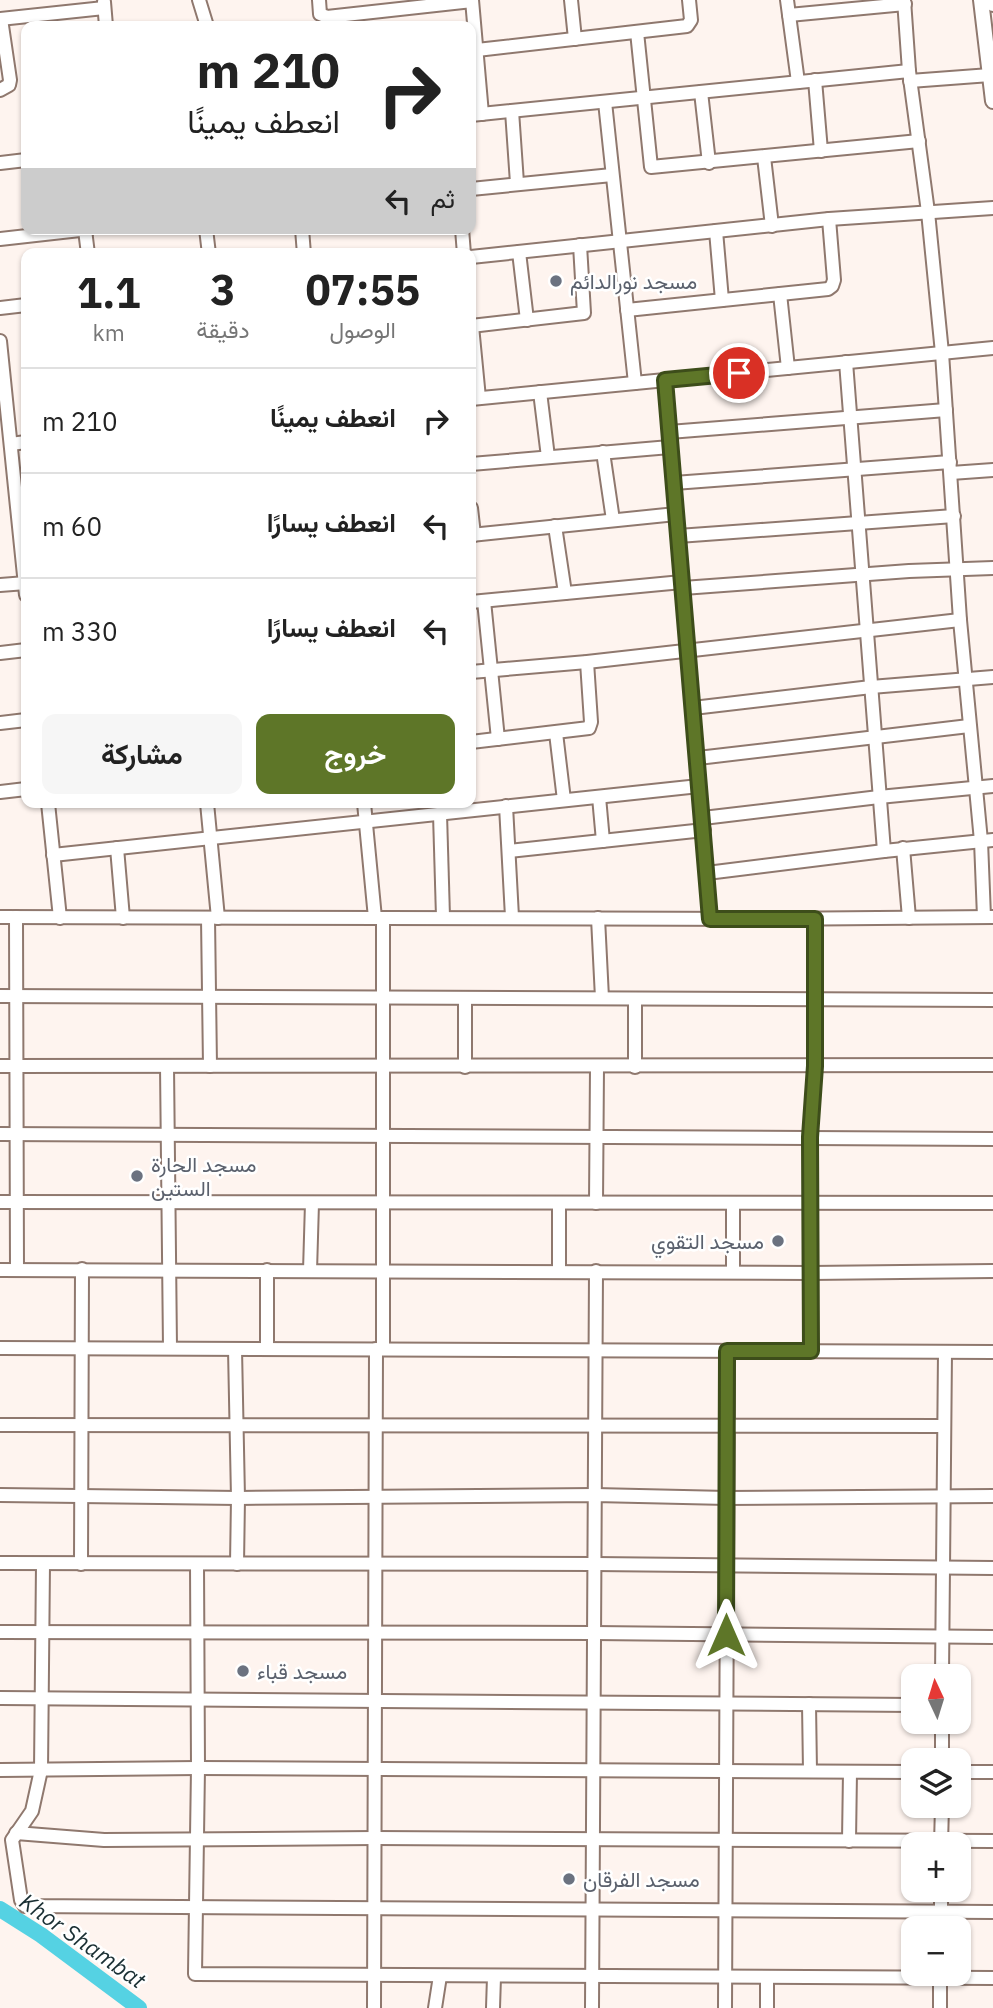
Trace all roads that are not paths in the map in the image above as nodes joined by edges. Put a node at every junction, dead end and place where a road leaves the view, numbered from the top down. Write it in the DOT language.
graph roads {
  1 [pos="199,0"];
  2 [pos="318,0"];
  3 [pos="472,0"];
  4 [pos="571,0"];
  5 [pos="689,0"];
  6 [pos="787,0"];
  7 [pos="981,0"];
  8 [pos="905,2"];
  9 [pos="104,4"];
  10 [pos="789,15"];
  11 [pos="1,19"];
  12 [pos="205,21"];
  13 [pos="474,21"];
  14 [pos="637,32"];
  15 [pos="575,39"];
  16 [pos="476,40"];
  17 [pos="477,50"];
  18 [pos="990,75"];
  19 [pos="910,76"];
  20 [pos="815,80"];
  21 [pos="797,82"];
  22 [pos="0,90"];
  23 [pos="701,92"];
  24 [pos="643,98"];
  25 [pos="605,102"];
  26 [pos="993,102"];
  27 [pos="512,111"];
  28 [pos="476,115"];
  29 [pos="919,141"];
  30 [pos="821,151"];
  31 [pos="764,157"];
  32 [pos="21,161"];
  33 [pos="0,163"];
  34 [pos="709,163"];
  35 [pos="612,175"];
  36 [pos="517,183"];
  37 [pos="476,188"];
  38 [pos="993,208"];
  39 [pos="928,212"];
  40 [pos="829,219"];
  41 [pos="772,226"];
  42 [pos="716,231"];
  43 [pos="39,235"];
  44 [pos="0,239"];
  45 [pos="620,241"];
  46 [pos="580,246"];
  47 [pos="519,252"];
  48 [pos="476,256"];
  49 [pos="780,294"];
  50 [pos="722,300"];
  51 [pos="21,305"];
  52 [pos="0,307"];
  53 [pos="627,310"];
  54 [pos="527,320"];
  55 [pos="476,325"];
  56 [pos="0,341"];
  57 [pos="993,348"];
  58 [pos="942,353"];
  59 [pos="846,362"];
  60 [pos="788,368"];
  61 [pos="665,380"];
  62 [pos="635,383"];
  63 [pos="540,392"];
  64 [pos="476,399"];
  65 [pos="946,410"];
  66 [pos="851,417"];
  67 [pos="4,422"];
  68 [pos="669,432"];
  69 [pos="21,443"];
  70 [pos="11,444"];
  71 [pos="670,447"];
  72 [pos="603,452"];
  73 [pos="548,457"];
  74 [pos="476,464"];
  75 [pos="950,467"];
  76 [pos="855,469"];
  77 [pos="993,470"];
  78 [pos="674,483"];
  79 [pos="21,506"];
  80 [pos="676,514"];
  81 [pos="954,516"];
  82 [pos="613,520"];
  83 [pos="859,523"];
  84 [pos="555,526"];
  85 [pos="476,535"];
  86 [pos="678,536"];
  87 [pos="993,568"];
  88 [pos="957,569"];
  89 [pos="862,575"];
  90 [pos="0,585"];
  91 [pos="683,585"];
  92 [pos="21,587"];
  93 [pos="565,593"];
  94 [pos="477,602"];
  95 [pos="960,620"];
  96 [pos="866,630"];
  97 [pos="688,650"];
  98 [pos="21,651"];
  99 [pos="0,653"];
  100 [pos="587,662"];
  101 [pos="491,670"];
  102 [pos="476,672"];
  103 [pos="993,677"];
  104 [pos="966,679"];
  105 [pos="871,687"];
  106 [pos="693,708"];
  107 [pos="21,721"];
  108 [pos="0,723"];
  109 [pos="969,726"];
  110 [pos="556,733"];
  111 [pos="874,738"];
  112 [pos="498,739"];
  113 [pos="476,741"];
  114 [pos="698,758"];
  115 [pos="699,786"];
  116 [pos="993,786"];
  117 [pos="976,787"];
  118 [pos="21,790"];
  119 [pos="0,792"];
  120 [pos="598,796"];
  121 [pos="879,797"];
  122 [pos="564,800"];
  123 [pos="506,806"];
  124 [pos="48,808"];
  125 [pos="207,808"];
  126 [pos="365,808"];
  127 [pos="440,814"];
  128 [pos="366,821"];
  129 [pos="703,824"];
  130 [pos="210,838"];
  131 [pos="603,841"];
  132 [pos="987,841"];
  133 [pos="117,848"];
  134 [pos="903,848"];
  135 [pos="509,851"];
  136 [pos="884,851"];
  137 [pos="53,855"];
  138 [pos="707,873"];
  139 [pos="0,917"];
  140 [pos="16,917"];
  141 [pos="443,917"];
  142 [pos="512,917"];
  143 [pos="989,917"];
  144 [pos="60,918"];
  145 [pos="123,918"];
  146 [pos="213,918"];
  147 [pos="379,918"];
  148 [pos="598,918"];
  149 [pos="909,918"];
  150 [pos="710,919"];
  151 [pos="815,919"];
  152 [pos="0,996"];
  153 [pos="16,996"];
  154 [pos="209,997"];
  155 [pos="384,998"];
  156 [pos="465,998"];
  157 [pos="602,998"];
  158 [pos="635,999"];
  159 [pos="815,999"];
  160 [pos="993,1000"];
  161 [pos="993,1065"];
  162 [pos="0,1066"];
  163 [pos="16,1066"];
  164 [pos="167,1066"];
  165 [pos="210,1066"];
  166 [pos="815,1066"];
  167 [pos="384,1067"];
  168 [pos="466,1067"];
  169 [pos="597,1067"];
  170 [pos="635,1067"];
  171 [pos="0,1134"];
  172 [pos="16,1134"];
  173 [pos="168,1135"];
  174 [pos="384,1136"];
  175 [pos="597,1136"];
  176 [pos="810,1137"];
  177 [pos="993,1139"];
  178 [pos="0,1202"];
  179 [pos="17,1202"];
  180 [pos="169,1202"];
  181 [pos="312,1203"];
  182 [pos="384,1203"];
  183 [pos="559,1203"];
  184 [pos="596,1203"];
  185 [pos="811,1203"];
  186 [pos="993,1203"];
  187 [pos="733,1204"];
  188 [pos="82,1269"];
  189 [pos="0,1270"];
  190 [pos="17,1270"];
  191 [pos="169,1270"];
  192 [pos="267,1270"];
  193 [pos="310,1271"];
  194 [pos="383,1271"];
  195 [pos="559,1271"];
  196 [pos="596,1271"];
  197 [pos="993,1271"];
  198 [pos="733,1272"];
  199 [pos="811,1273"];
  200 [pos="0,1348"];
  201 [pos="82,1348"];
  202 [pos="170,1348"];
  203 [pos="235,1349"];
  204 [pos="267,1349"];
  205 [pos="379,1349"];
  206 [pos="596,1350"];
  207 [pos="727,1351"];
  208 [pos="811,1351"];
  209 [pos="945,1352"];
  210 [pos="993,1352"];
  211 [pos="0,1425"];
  212 [pos="82,1425"];
  213 [pos="237,1425"];
  214 [pos="376,1425"];
  215 [pos="596,1426"];
  216 [pos="727,1426"];
  217 [pos="944,1426"];
  218 [pos="0,1494"];
  219 [pos="81,1494"];
  220 [pos="595,1495"];
  221 [pos="376,1496"];
  222 [pos="944,1496"];
  223 [pos="993,1496"];
  224 [pos="238,1497"];
  225 [pos="727,1498"];
  226 [pos="0,1563"];
  227 [pos="43,1564"];
  228 [pos="81,1564"];
  229 [pos="197,1564"];
  230 [pos="237,1564"];
  231 [pos="376,1564"];
  232 [pos="595,1564"];
  233 [pos="727,1566"];
  234 [pos="943,1567"];
  235 [pos="993,1568"];
  236 [pos="0,1632"];
  237 [pos="199,1632"];
  238 [pos="43,1633"];
  239 [pos="594,1633"];
  240 [pos="375,1634"];
  241 [pos="726,1635"];
  242 [pos="943,1636"];
  243 [pos="993,1637"];
  244 [pos="942,1664"];
  245 [pos="0,1698"];
  246 [pos="43,1698"];
  247 [pos="199,1699"];
  248 [pos="374,1702"];
  249 [pos="595,1702"];
  250 [pos="726,1704"];
  251 [pos="809,1704"];
  252 [pos="901,1705"];
  253 [pos="198,1768"];
  254 [pos="0,1770"];
  255 [pos="41,1770"];
  256 [pos="375,1770"];
  257 [pos="594,1771"];
  258 [pos="727,1771"];
  259 [pos="810,1771"];
  260 [pos="850,1772"];
  261 [pos="901,1772"];
  262 [pos="971,1772"];
  263 [pos="993,1772"];
  264 [pos="16,1833"];
  265 [pos="375,1838"];
  266 [pos="197,1840"];
  267 [pos="726,1840"];
  268 [pos="594,1841"];
  269 [pos="849,1841"];
  270 [pos="993,1841"];
  271 [pos="901,1842"];
  272 [pos="971,1842"];
  273 [pos="941,1902"];
  274 [pos="197,1907"];
  275 [pos="375,1908"];
  276 [pos="594,1909"];
  277 [pos="727,1910"];
  278 [pos="941,1912"];
  279 [pos="993,1912"];
  280 [pos="941,1916"];
  281 [pos="375,1974"];
  282 [pos="440,1976"];
  283 [pos="901,1976"];
  284 [pos="494,1977"];
  285 [pos="592,1977"];
  286 [pos="971,1977"];
  287 [pos="726,1978"];
  288 [pos="767,1978"];
  289 [pos="993,1978"];
  290 [pos="940,1986"];
  291 [pos="374,2008"];
  292 [pos="435,2008"];
  293 [pos="493,2008"];
  294 [pos="592,2008"];
  295 [pos="725,2008"];
  296 [pos="767,2008"];
  297 [pos="940,2008"];
  1 -- 12 [label="street"];
  2 -- 3 [label="street"];
  3 -- 13 [label="street"];
  4 -- 15 [label="street"];
  5 -- 14 [label="street"];
  6 -- 10 [label="street"];
  7 -- 18 [label="main road"];
  8 -- 10 [label="street"];
  8 -- 19 [label="street"];
  9 -- 11 [label="street"];
  10 -- 21 [label="street"];
  11 -- 22 [label="street"];
  14 -- 15 [label="street"];
  14 -- 24 [label="street"];
  15 -- 17 [label="street"];
  16 -- 17 [label="street"];
  17 -- 28 [label="street"];
  18 -- 19 [label="street"];
  18 -- 26 [label="main road"];
  19 -- 20 [label="street"];
  19 -- 29 [label="street"];
  20 -- 21 [label="street"];
  20 -- 30 [label="street"];
  21 -- 23 [label="street"];
  23 -- 24 [label="street"];
  23 -- 34 [label="street"];
  24 -- 25 [label="street"];
  24 -- 34 [label="street"];
  25 -- 27 [label="street"];
  25 -- 35 [label="street"];
  27 -- 28 [label="street"];
  27 -- 36 [label="street"];
  29 -- 30 [label="street"];
  29 -- 39 [label="street"];
  30 -- 31 [label="street"];
  31 -- 34 [label="street"];
  31 -- 41 [label="street"];
  32 -- 33 [label="street"];
  35 -- 36 [label="street"];
  35 -- 45 [label="street"];
  36 -- 37 [label="street"];
  38 -- 39 [label="street"];
  39 -- 40 [label="street"];
  39 -- 58 [label="street"];
  40 -- 41 [label="street"];
  40 -- 49 [label="street"];
  41 -- 42 [label="street"];
  42 -- 45 [label="street"];
  42 -- 50 [label="street"];
  43 -- 44 [label="street"];
  45 -- 46 [label="street"];
  45 -- 53 [label="street"];
  46 -- 47 [label="street"];
  46 -- 54 [label="street"];
  47 -- 48 [label="street"];
  47 -- 54 [label="street"];
  49 -- 50 [label="street"];
  49 -- 60 [label="street"];
  50 -- 53 [label="street"];
  51 -- 52 [label="street"];
  53 -- 62 [label="street"];
  54 -- 55 [label="street"];
  56 -- 67 [label="street"];
  57 -- 58 [label="street"];
  58 -- 59 [label="street"];
  58 -- 65 [label="street"];
  59 -- 60 [label="street"];
  59 -- 66 [label="street"];
  60 -- 61 [label="street"];
  61 -- 62 [label="street"];
  61 -- 68 [label="street"];
  62 -- 63 [label="street"];
  63 -- 64 [label="street"];
  63 -- 73 [label="street"];
  65 -- 66 [label="street"];
  65 -- 75 [label="street"];
  66 -- 68 [label="street"];
  66 -- 76 [label="street"];
  67 -- 70 [label="street"];
  68 -- 71 [label="street"];
  69 -- 70 [label="street"];
  70 -- 79 [label="street"];
  71 -- 72 [label="street"];
  71 -- 78 [label="street"];
  72 -- 73 [label="street"];
  72 -- 82 [label="street"];
  73 -- 74 [label="street"];
  75 -- 76 [label="street"];
  75 -- 77 [label="street"];
  75 -- 81 [label="street"];
  76 -- 78 [label="street"];
  76 -- 83 [label="street"];
  78 -- 80 [label="street"];
  80 -- 82 [label="street"];
  80 -- 86 [label="street"];
  81 -- 83 [label="street"];
  81 -- 88 [label="street"];
  82 -- 84 [label="street"];
  83 -- 86 [label="street"];
  83 -- 89 [label="street"];
  84 -- 85 [label="street"];
  84 -- 93 [label="street"];
  86 -- 91 [label="street"];
  87 -- 88 [label="street"];
  88 -- 89 [label="street"];
  88 -- 95 [label="street"];
  89 -- 91 [label="street"];
  89 -- 96 [label="street"];
  90 -- 92 [label="street"];
  91 -- 93 [label="street"];
  91 -- 97 [label="street"];
  93 -- 94 [label="street"];
  94 -- 101 [label="street"];
  95 -- 96 [label="street"];
  95 -- 104 [label="street"];
  96 -- 97 [label="street"];
  96 -- 105 [label="street"];
  97 -- 100 [label="street"];
  97 -- 106 [label="street"];
  98 -- 99 [label="street"];
  100 -- 101 [label="street"];
  100 -- 110 [label="street"];
  101 -- 102 [label="street"];
  101 -- 112 [label="street"];
  103 -- 104 [label="street"];
  104 -- 105 [label="street"];
  104 -- 109 [label="street"];
  105 -- 106 [label="street"];
  105 -- 111 [label="street"];
  106 -- 114 [label="street"];
  107 -- 108 [label="street"];
  109 -- 111 [label="street"];
  109 -- 117 [label="street"];
  110 -- 112 [label="street"];
  110 -- 122 [label="street"];
  111 -- 114 [label="street"];
  111 -- 121 [label="street"];
  112 -- 113 [label="street"];
  114 -- 115 [label="street"];
  115 -- 120 [label="street"];
  115 -- 129 [label="street"];
  116 -- 117 [label="street"];
  117 -- 121 [label="street"];
  117 -- 132 [label="street"];
  118 -- 119 [label="street"];
  120 -- 122 [label="street"];
  120 -- 131 [label="street"];
  121 -- 129 [label="street"];
  121 -- 136 [label="street"];
  122 -- 123 [label="street"];
  123 -- 127 [label="street"];
  123 -- 135 [label="street"];
  124 -- 137 [label="street"];
  125 -- 130 [label="street"];
  126 -- 128 [label="street"];
  127 -- 128 [label="street"];
  127 -- 141 [label="street"];
  128 -- 130 [label="street"];
  128 -- 147 [label="street"];
  129 -- 131 [label="street"];
  129 -- 138 [label="street"];
  130 -- 133 [label="street"];
  130 -- 146 [label="street"];
  131 -- 135 [label="street"];
  132 -- 134 [label="street"];
  132 -- 143 [label="street"];
  133 -- 137 [label="street"];
  133 -- 145 [label="street"];
  134 -- 136 [label="street"];
  134 -- 149 [label="street"];
  135 -- 142 [label="street"];
  136 -- 138 [label="street"];
  137 -- 144 [label="street"];
  138 -- 150 [label="street"];
  139 -- 140 [label="street"];
  140 -- 144 [label="street"];
  140 -- 153 [label="street"];
  141 -- 142 [label="street"];
  141 -- 147 [label="street"];
  142 -- 148 [label="street"];
  143 -- 149 [label="street"];
  144 -- 145 [label="street"];
  145 -- 146 [label="street"];
  146 -- 147 [label="street"];
  146 -- 154 [label="street"];
  147 -- 155 [label="street"];
  148 -- 150 [label="street"];
  148 -- 157 [label="street"];
  149 -- 151 [label="street"];
  150 -- 151 [label="street"];
  151 -- 159 [label="street"];
  152 -- 153 [label="street"];
  153 -- 154 [label="street"];
  153 -- 163 [label="street"];
  154 -- 155 [label="street"];
  154 -- 165 [label="street"];
  155 -- 156 [label="street"];
  155 -- 167 [label="street"];
  156 -- 157 [label="street"];
  156 -- 168 [label="street"];
  157 -- 158 [label="street"];
  158 -- 159 [label="street"];
  158 -- 170 [label="street"];
  159 -- 160 [label="street"];
  159 -- 166 [label="street"];
  161 -- 166 [label="street"];
  162 -- 163 [label="street"];
  163 -- 164 [label="street"];
  163 -- 172 [label="street"];
  164 -- 165 [label="street"];
  164 -- 173 [label="street"];
  165 -- 167 [label="street"];
  166 -- 170 [label="street"];
  166 -- 176 [label="street"];
  167 -- 168 [label="street"];
  167 -- 174 [label="street"];
  168 -- 169 [label="street"];
  169 -- 170 [label="street"];
  169 -- 175 [label="street"];
  171 -- 172 [label="street"];
  172 -- 173 [label="street"];
  172 -- 179 [label="street"];
  173 -- 174 [label="street"];
  173 -- 180 [label="street"];
  174 -- 175 [label="street"];
  174 -- 182 [label="street"];
  175 -- 176 [label="street"];
  175 -- 184 [label="street"];
  176 -- 177 [label="street"];
  176 -- 185 [label="street"];
  178 -- 179 [label="street"];
  179 -- 180 [label="street"];
  179 -- 190 [label="street"];
  180 -- 181 [label="street"];
  180 -- 191 [label="street"];
  181 -- 182 [label="street"];
  181 -- 193 [label="street"];
  182 -- 183 [label="street"];
  182 -- 194 [label="street"];
  183 -- 184 [label="street"];
  183 -- 195 [label="street"];
  184 -- 187 [label="street"];
  185 -- 186 [label="street"];
  185 -- 187 [label="street"];
  185 -- 199 [label="street"];
  187 -- 198 [label="street"];
  188 -- 190 [label="street"];
  188 -- 191 [label="street"];
  188 -- 201 [label="street"];
  189 -- 190 [label="street"];
  191 -- 192 [label="street"];
  191 -- 202 [label="street"];
  192 -- 193 [label="street"];
  192 -- 204 [label="street"];
  193 -- 194 [label="street"];
  194 -- 195 [label="street"];
  194 -- 205 [label="street"];
  195 -- 196 [label="street"];
  196 -- 198 [label="street"];
  196 -- 206 [label="street"];
  197 -- 199 [label="street"];
  198 -- 199 [label="street"];
  199 -- 208 [label="street"];
  200 -- 201 [label="street"];
  201 -- 202 [label="street"];
  201 -- 212 [label="street"];
  202 -- 203 [label="street"];
  203 -- 204 [label="street"];
  203 -- 213 [label="street"];
  204 -- 205 [label="street"];
  205 -- 206 [label="street"];
  205 -- 214 [label="street"];
  206 -- 207 [label="street"];
  206 -- 215 [label="street"];
  207 -- 208 [label="street"];
  207 -- 216 [label="street"];
  208 -- 209 [label="street"];
  209 -- 210 [label="street"];
  209 -- 217 [label="street"];
  211 -- 212 [label="street"];
  212 -- 213 [label="street"];
  212 -- 219 [label="street"];
  213 -- 214 [label="street"];
  213 -- 224 [label="street"];
  214 -- 215 [label="street"];
  214 -- 221 [label="street"];
  215 -- 216 [label="street"];
  215 -- 220 [label="street"];
  216 -- 217 [label="street"];
  216 -- 225 [label="street"];
  217 -- 222 [label="street"];
  218 -- 219 [label="street"];
  219 -- 224 [label="street"];
  219 -- 228 [label="street"];
  220 -- 221 [label="street"];
  220 -- 225 [label="street"];
  220 -- 232 [label="street"];
  221 -- 224 [label="street"];
  221 -- 231 [label="street"];
  222 -- 223 [label="street"];
  222 -- 225 [label="street"];
  222 -- 234 [label="street"];
  224 -- 230 [label="street"];
  225 -- 233 [label="street"];
  226 -- 227 [label="street"];
  227 -- 228 [label="street"];
  227 -- 238 [label="street"];
  228 -- 229 [label="street"];
  229 -- 230 [label="street"];
  229 -- 237 [label="street"];
  230 -- 231 [label="street"];
  231 -- 232 [label="street"];
  231 -- 240 [label="street"];
  232 -- 233 [label="street"];
  232 -- 239 [label="street"];
  233 -- 234 [label="street"];
  233 -- 241 [label="street"];
  234 -- 235 [label="street"];
  234 -- 242 [label="street"];
  236 -- 238 [label="street"];
  237 -- 238 [label="street"];
  237 -- 240 [label="street"];
  237 -- 247 [label="street"];
  238 -- 246 [label="street"];
  239 -- 240 [label="street"];
  239 -- 241 [label="street"];
  239 -- 249 [label="street"];
  240 -- 248 [label="street"];
  241 -- 242 [label="street"];
  241 -- 250 [label="street"];
  242 -- 243 [label="street"];
  242 -- 244 [label="street"];
  245 -- 246 [label="street"];
  246 -- 247 [label="street"];
  246 -- 255 [label="street"];
  247 -- 248 [label="street"];
  247 -- 253 [label="street"];
  248 -- 249 [label="street"];
  248 -- 256 [label="street"];
  249 -- 250 [label="street"];
  249 -- 257 [label="street"];
  250 -- 251 [label="street"];
  250 -- 258 [label="street"];
  251 -- 252 [label="street"];
  251 -- 259 [label="street"];
  253 -- 255 [label="street"];
  253 -- 256 [label="street"];
  253 -- 266 [label="street"];
  254 -- 255 [label="street"];
  255 -- 264 [label="street"];
  256 -- 257 [label="street"];
  256 -- 265 [label="street"];
  257 -- 258 [label="street"];
  257 -- 268 [label="street"];
  258 -- 259 [label="street"];
  258 -- 267 [label="street"];
  259 -- 260 [label="street"];
  260 -- 261 [label="street"];
  260 -- 269 [label="street"];
  262 -- 263 [label="street"];
  264 -- 266 [label="street"];
  264 -- 274 [label="street"];
  265 -- 266 [label="street"];
  265 -- 268 [label="street"];
  265 -- 275 [label="street"];
  266 -- 274 [label="street"];
  267 -- 268 [label="street"];
  267 -- 269 [label="street"];
  267 -- 277 [label="street"];
  268 -- 276 [label="street"];
  269 -- 271 [label="street"];
  270 -- 272 [label="street"];
  273 -- 278 [label="street"];
  274 -- 275 [label="street"];
  274 -- 281 [label="street"];
  275 -- 276 [label="street"];
  275 -- 281 [label="street"];
  276 -- 277 [label="street"];
  276 -- 285 [label="street"];
  277 -- 278 [label="street"];
  277 -- 287 [label="street"];
  278 -- 279 [label="street"];
  278 -- 280 [label="street"];
  281 -- 282 [label="street"];
  281 -- 291 [label="street"];
  282 -- 284 [label="street"];
  282 -- 292 [label="street"];
  283 -- 288 [label="street"];
  284 -- 285 [label="street"];
  284 -- 293 [label="street"];
  285 -- 287 [label="street"];
  285 -- 294 [label="street"];
  286 -- 289 [label="street"];
  287 -- 288 [label="street"];
  287 -- 295 [label="street"];
  288 -- 296 [label="street"];
  290 -- 297 [label="street"];
}
